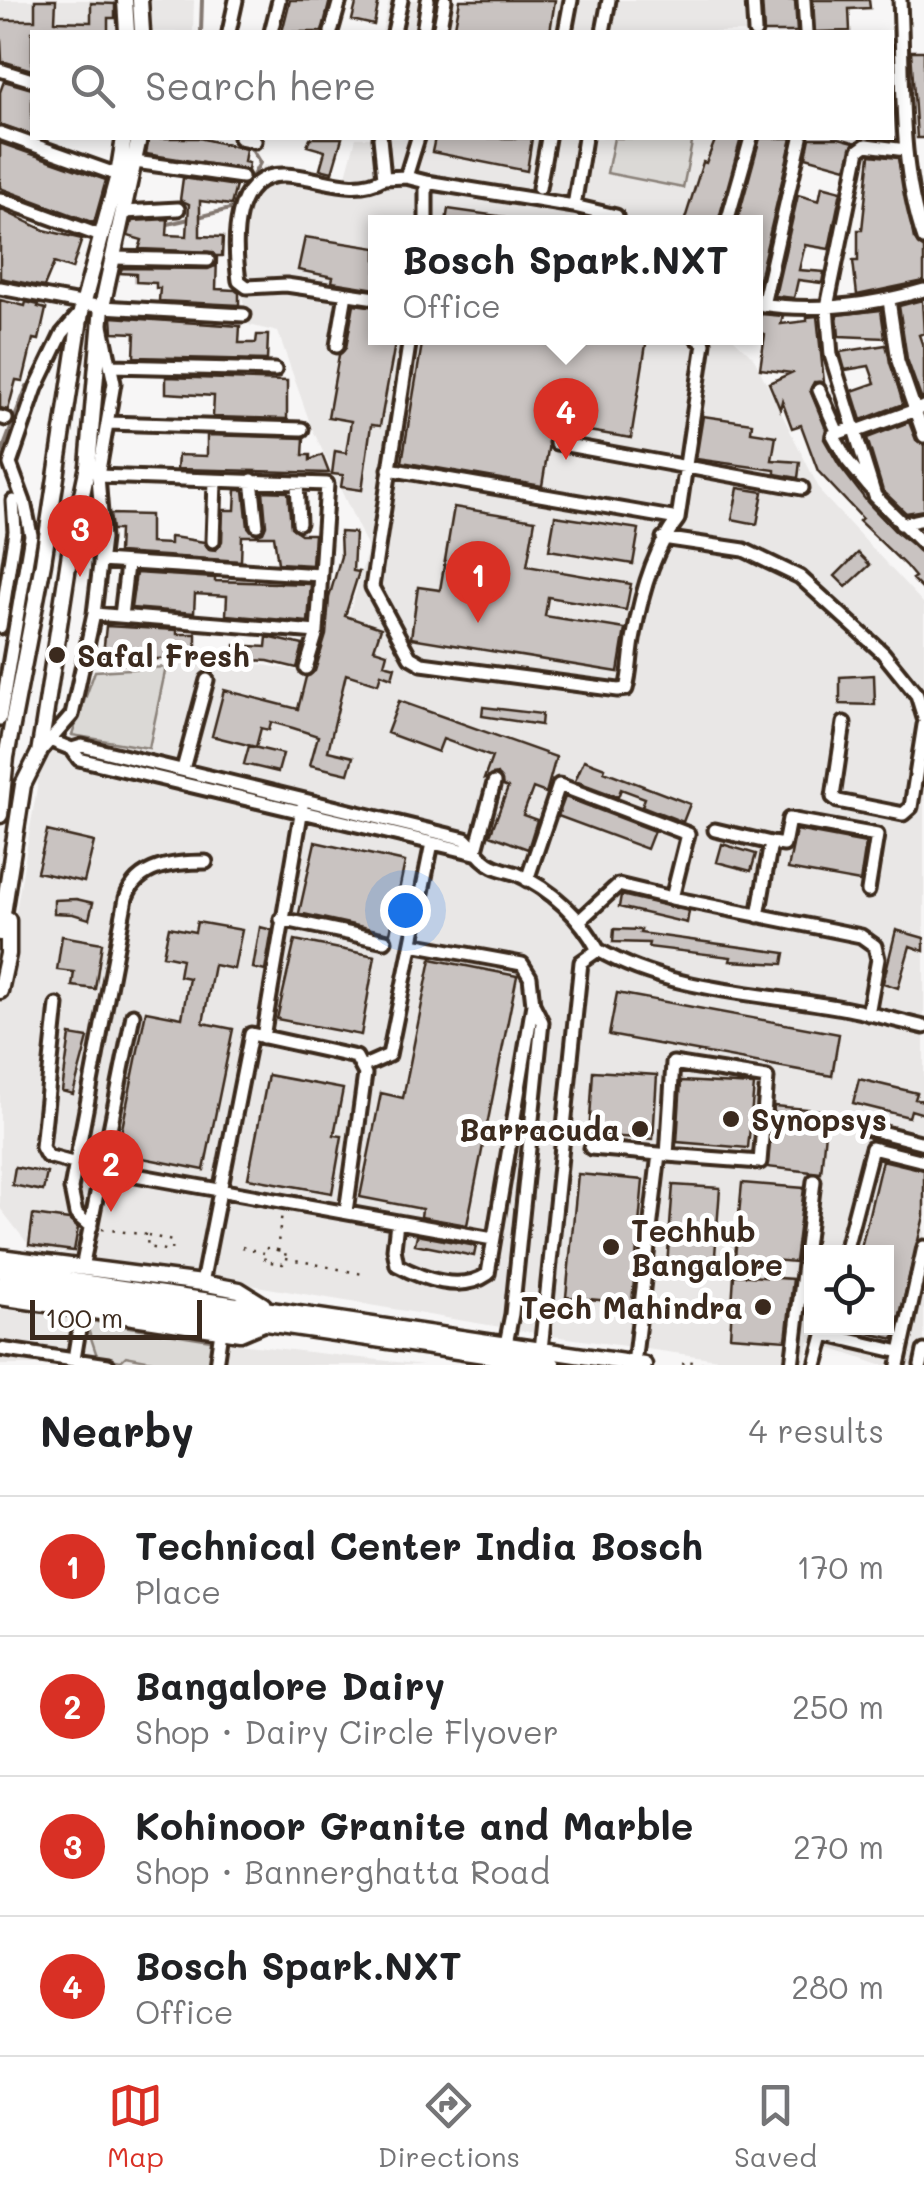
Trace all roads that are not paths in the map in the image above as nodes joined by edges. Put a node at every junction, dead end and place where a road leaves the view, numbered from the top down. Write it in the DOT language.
graph roads {
  1 [pos="125,0"];
  2 [pos="140,0"];
  3 [pos="236,0"];
  4 [pos="263,0"];
  5 [pos="340,0"];
  6 [pos="401,0"];
  7 [pos="428,0"];
  8 [pos="445,0"];
  9 [pos="570,0"];
  10 [pos="609,0"];
  11 [pos="752,0"];
  12 [pos="804,0"];
  13 [pos="900,0"];
  14 [pos="279,2"];
  15 [pos="557,10"];
  16 [pos="566,27"];
  17 [pos="127,30"];
  18 [pos="142,30"];
  19 [pos="229,30"];
  20 [pos="272,30"];
  21 [pos="332,30"];
  22 [pos="394,30"];
  23 [pos="423,30"];
  24 [pos="439,30"];
  25 [pos="603,30"];
  26 [pos="755,30"];
  27 [pos="806,30"];
  28 [pos="0,69"];
  29 [pos="30,79"];
  30 [pos="0,132"];
  31 [pos="124,140"];
  32 [pos="139,140"];
  33 [pos="251,140"];
  34 [pos="380,140"];
  35 [pos="417,140"];
  36 [pos="585,140"];
  37 [pos="750,140"];
  38 [pos="800,140"];
  39 [pos="256,141"];
  40 [pos="543,142"];
  41 [pos="906,150"];
  42 [pos="136,162"];
  43 [pos="118,175"];
  44 [pos="242,177"];
  45 [pos="406,177"];
  46 [pos="384,178"];
  47 [pos="426,182"];
  48 [pos="539,188"];
  49 [pos="0,199"];
  50 [pos="574,206"];
  51 [pos="178,209"];
  52 [pos="124,212"];
  53 [pos="426,215"];
  54 [pos="612,215"];
  55 [pos="730,215"];
  56 [pos="101,236"];
  57 [pos="924,239"];
  58 [pos="113,258"];
  59 [pos="208,260"];
  60 [pos="0,288"];
  61 [pos="763,288"];
  62 [pos="924,290"];
  63 [pos="346,294"];
  64 [pos="368,297"];
  65 [pos="889,300"];
  66 [pos="763,304"];
  67 [pos="827,306"];
  68 [pos="82,308"];
  69 [pos="101,313"];
  70 [pos="244,316"];
  71 [pos="409,345"];
  72 [pos="704,345"];
  73 [pos="336,346"];
  74 [pos="112,366"];
  75 [pos="275,370"];
  76 [pos="819,390"];
  77 [pos="920,409"];
  78 [pos="108,423"];
  79 [pos="302,429"];
  80 [pos="856,429"];
  81 [pos="838,433"];
  82 [pos="924,436"];
  83 [pos="556,443"];
  84 [pos="687,468"];
  85 [pos="389,469"];
  86 [pos="98,476"];
  87 [pos="252,480"];
  88 [pos="215,481"];
  89 [pos="297,483"];
  90 [pos="802,488"];
  91 [pos="876,496"];
  92 [pos="12,501"];
  93 [pos="924,518"];
  94 [pos="678,519"];
  95 [pos="299,523"];
  96 [pos="901,524"];
  97 [pos="257,526"];
  98 [pos="0,529"];
  99 [pos="15,532"];
  100 [pos="663,538"];
  101 [pos="213,541"];
  102 [pos="924,545"];
  103 [pos="5,557"];
  104 [pos="100,560"];
  105 [pos="27,561"];
  106 [pos="126,564"];
  107 [pos="320,575"];
  108 [pos="3,586"];
  109 [pos="22,589"];
  110 [pos="94,614"];
  111 [pos="121,616"];
  112 [pos="0,626"];
  113 [pos="318,632"];
  114 [pos="306,668"];
  115 [pos="4,678"];
  116 [pos="207,680"];
  117 [pos="0,719"];
  118 [pos="924,721"];
  119 [pos="844,723"];
  120 [pos="52,741"];
  121 [pos="72,749"];
  122 [pos="3,753"];
  123 [pos="39,753"];
  124 [pos="184,770"];
  125 [pos="494,783"];
  126 [pos="302,805"];
  127 [pos="0,814"];
  128 [pos="714,830"];
  129 [pos="432,842"];
  130 [pos="771,843"];
  131 [pos="475,853"];
  132 [pos="206,862"];
  133 [pos="527,880"];
  134 [pos="868,890"];
  135 [pos="672,898"];
  136 [pos="6,904"];
  137 [pos="758,916"];
  138 [pos="281,919"];
  139 [pos="579,921"];
  140 [pos="0,933"];
  141 [pos="384,942"];
  142 [pos="412,944"];
  143 [pos="598,950"];
  144 [pos="0,992"];
  145 [pos="532,1004"];
  146 [pos="56,1006"];
  147 [pos="868,1014"];
  148 [pos="133,1015"];
  149 [pos="924,1027"];
  150 [pos="263,1037"];
  151 [pos="362,1068"];
  152 [pos="865,1128"];
  153 [pos="924,1143"];
  154 [pos="590,1148"];
  155 [pos="663,1154"];
  156 [pos="924,1161"];
  157 [pos="77,1164"];
  158 [pos="102,1170"];
  159 [pos="814,1181"];
  160 [pos="220,1190"];
  161 [pos="346,1212"];
  162 [pos="397,1222"];
  163 [pos="90,1227"];
  164 [pos="493,1240"];
  165 [pos="847,1245"];
  166 [pos="924,1247"];
  167 [pos="0,1248"];
  168 [pos="0,1257"];
  169 [pos="22,1260"];
  170 [pos="82,1268"];
  171 [pos="0,1270"];
  172 [pos="202,1283"];
  173 [pos="1,1294"];
  174 [pos="233,1310"];
  175 [pos="82,1311"];
  176 [pos="267,1315"];
  177 [pos="222,1330"];
  178 [pos="824,1335"];
  179 [pos="836,1335"];
  180 [pos="506,1344"];
  181 [pos="0,1349"];
  182 [pos="541,1350"];
  183 [pos="924,1351"];
  184 [pos="74,1358"];
  185 [pos="899,1358"];
  186 [pos="634,1364"];
  187 [pos="108,1365"];
  188 [pos="216,1365"];
  189 [pos="553,1365"];
  190 [pos="644,1365"];
  191 [pos="792,1365"];
  192 [pos="816,1365"];
  193 [pos="921,1365"];
  1 -- 17 [label="main road"];
  2 -- 18 [label="main road"];
  3 -- 19 [label="street"];
  4 -- 14 [label="street"];
  5 -- 21 [label="street"];
  6 -- 22 [label="street"];
  7 -- 23 [label="street"];
  8 -- 24 [label="street"];
  9 -- 16 [label="street"];
  10 -- 25 [label="street"];
  11 -- 26 [label="street"];
  12 -- 27 [label="street"];
  13 -- 41 [label="street"];
  14 -- 20 [label="street"];
  15 -- 16 [label="street"];
  28 -- 29 [label="street"];
  30 -- 43 [label="street"];
  31 -- 43 [label="main road"];
  32 -- 42 [label="main road"];
  33 -- 39 [label="street"];
  34 -- 46 [label="street"];
  35 -- 45 [label="street"];
  36 -- 50 [label="street"];
  37 -- 55 [label="street"];
  38 -- 61 [label="street"];
  40 -- 48 [label="street"];
  41 -- 57 [label="street"];
  41 -- 67 [label="street"];
  42 -- 44 [label="street"];
  42 -- 52 [label="main road"];
  43 -- 56 [label="main road"];
  45 -- 46 [label="street"];
  45 -- 47 [label="street"];
  46 -- 63 [label="street"];
  47 -- 50 [label="street"];
  47 -- 53 [label="street"];
  49 -- 56 [label="street"];
  50 -- 54 [label="street"];
  51 -- 52 [label="street"];
  52 -- 58 [label="main road"];
  56 -- 68 [label="main road"];
  58 -- 59 [label="street"];
  58 -- 69 [label="main road"];
  60 -- 68 [label="street"];
  62 -- 65 [label="street"];
  63 -- 64 [label="street"];
  63 -- 73 [label="street"];
  65 -- 67 [label="street"];
  65 -- 77 [label="street"];
  66 -- 67 [label="street"];
  67 -- 80 [label="street"];
  68 -- 69 [label="street"];
  68 -- 92 [label="street"];
  68 -- 122 [label="main road"];
  69 -- 70 [label="street"];
  69 -- 74 [label="street"];
  69 -- 123 [label="main road"];
  71 -- 85 [label="street"];
  72 -- 84 [label="street"];
  74 -- 75 [label="street"];
  74 -- 78 [label="street"];
  76 -- 81 [label="street"];
  77 -- 80 [label="street"];
  77 -- 82 [label="street"];
  78 -- 79 [label="street"];
  78 -- 86 [label="street"];
  80 -- 81 [label="street"];
  80 -- 91 [label="street"];
  81 -- 91 [label="street"];
  83 -- 84 [label="street"];
  84 -- 90 [label="street"];
  84 -- 94 [label="street"];
  85 -- 94 [label="street"];
  85 -- 100 [label="street"];
  86 -- 88 [label="street"];
  86 -- 104 [label="street"];
  87 -- 88 [label="street"];
  87 -- 89 [label="street"];
  87 -- 97 [label="street"];
  88 -- 101 [label="street"];
  89 -- 95 [label="street"];
  89 -- 107 [label="street"];
  91 -- 96 [label="street"];
  92 -- 99 [label="street"];
  92 -- 105 [label="street"];
  93 -- 96 [label="street"];
  94 -- 100 [label="street"];
  96 -- 102 [label="street"];
  98 -- 99 [label="street"];
  99 -- 103 [label="street"];
  100 -- 118 [label="street"];
  103 -- 105 [label="street"];
  103 -- 108 [label="street"];
  104 -- 106 [label="street"];
  104 -- 110 [label="street"];
  105 -- 109 [label="street"];
  106 -- 107 [label="street"];
  106 -- 111 [label="street"];
  107 -- 113 [label="street"];
  108 -- 109 [label="street"];
  108 -- 112 [label="street"];
  109 -- 115 [label="street"];
  110 -- 111 [label="street"];
  110 -- 120 [label="street"];
  111 -- 113 [label="street"];
  113 -- 114 [label="street"];
  115 -- 117 [label="street"];
  116 -- 124 [label="street"];
  118 -- 119 [label="street"];
  120 -- 121 [label="street"];
  120 -- 123 [label="street"];
  121 -- 124 [label="street"];
  121 -- 126 [label="street"];
  122 -- 127 [label="main road"];
  123 -- 136 [label="main road"];
  124 -- 126 [label="street"];
  125 -- 131 [label="street"];
  126 -- 129 [label="street"];
  126 -- 131 [label="street"];
  126 -- 138 [label="street"];
  128 -- 130 [label="street"];
  129 -- 131 [label="street"];
  129 -- 142 [label="street"];
  130 -- 134 [label="street"];
  130 -- 137 [label="street"];
  131 -- 133 [label="street"];
  132 -- 157 [label="street"];
  133 -- 135 [label="street"];
  133 -- 139 [label="street"];
  135 -- 137 [label="street"];
  135 -- 139 [label="street"];
  136 -- 140 [label="main road"];
  136 -- 144 [label="main road"];
  137 -- 147 [label="street"];
  138 -- 141 [label="street"];
  138 -- 150 [label="street"];
  139 -- 143 [label="street"];
  142 -- 145 [label="street"];
  142 -- 151 [label="street"];
  143 -- 147 [label="street"];
  143 -- 182 [label="street"];
  145 -- 164 [label="street"];
  145 -- 180 [label="street"];
  146 -- 157 [label="street"];
  147 -- 149 [label="street"];
  148 -- 158 [label="street"];
  150 -- 151 [label="street"];
  150 -- 160 [label="street"];
  151 -- 161 [label="street"];
  152 -- 153 [label="street"];
  154 -- 155 [label="street"];
  155 -- 155 [label="street"];
  155 -- 186 [label="street"];
  156 -- 165 [label="street"];
  157 -- 163 [label="street"];
  158 -- 160 [label="street"];
  158 -- 163 [label="street"];
  159 -- 191 [label="street"];
  160 -- 161 [label="street"];
  160 -- 172 [label="street"];
  161 -- 162 [label="street"];
  162 -- 164 [label="street"];
  162 -- 164 [label="street"];
  163 -- 170 [label="street"];
  166 -- 185 [label="street"];
  167 -- 169 [label="main road"];
  168 -- 169 [label="main road"];
  169 -- 170 [label="main road"];
  170 -- 172 [label="main road"];
  171 -- 174 [label="main road"];
  172 -- 176 [label="main road"];
  173 -- 174 [label="main road"];
  173 -- 175 [label="main road"];
  174 -- 176 [label="main road"];
  175 -- 177 [label="main road"];
  175 -- 184 [label="street"];
  176 -- 177 [label="main road"];
  176 -- 180 [label="main road"];
  176 -- 189 [label="main road"];
  177 -- 188 [label="street"];
  178 -- 192 [label="street"];
  179 -- 185 [label="street"];
  180 -- 182 [label="main road"];
  181 -- 184 [label="street"];
  182 -- 186 [label="main road"];
  183 -- 193 [label="street"];
  184 -- 187 [label="street"];
  186 -- 190 [label="main road"];
}
